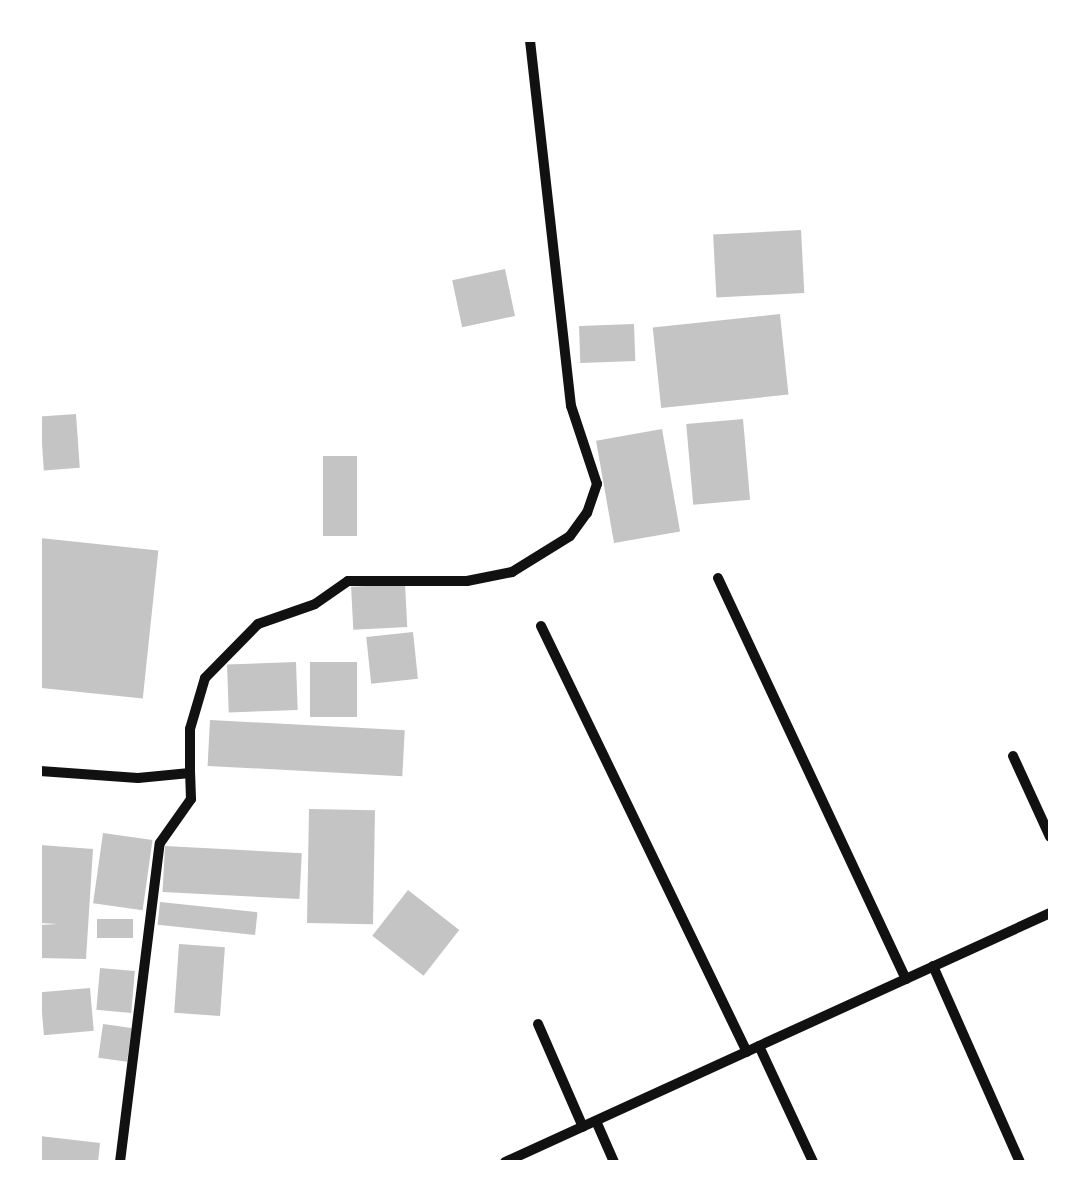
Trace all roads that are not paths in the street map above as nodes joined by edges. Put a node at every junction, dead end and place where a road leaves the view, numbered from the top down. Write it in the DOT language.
graph roads {
  1 [pos="530,40"];
  2 [pos="718,578"];
  3 [pos="542,626"];
  4 [pos="1013,756"];
  5 [pos="40,771"];
  6 [pos="190,773"];
  7 [pos="1050,837"];
  8 [pos="1050,913"];
  9 [pos="933,966"];
  10 [pos="906,979"];
  11 [pos="538,1024"];
  12 [pos="759,1046"];
  13 [pos="747,1052"];
  14 [pos="596,1121"];
  15 [pos="583,1126"];
  16 [pos="120,1162"];
  17 [pos="505,1162"];
  18 [pos="614,1162"];
  19 [pos="813,1162"];
  20 [pos="1020,1162"];
  1 -- 6 [label="street"];
  2 -- 10 [label="street"];
  3 -- 13 [label="street"];
  4 -- 7 [label="street"];
  5 -- 6 [label="street"];
  6 -- 16 [label="street"];
  8 -- 9 [label="street"];
  9 -- 10 [label="street"];
  9 -- 20 [label="street"];
  10 -- 12 [label="street"];
  11 -- 15 [label="street"];
  12 -- 13 [label="street"];
  12 -- 19 [label="street"];
  13 -- 14 [label="street"];
  14 -- 15 [label="street"];
  14 -- 18 [label="street"];
  15 -- 17 [label="street"];
}
